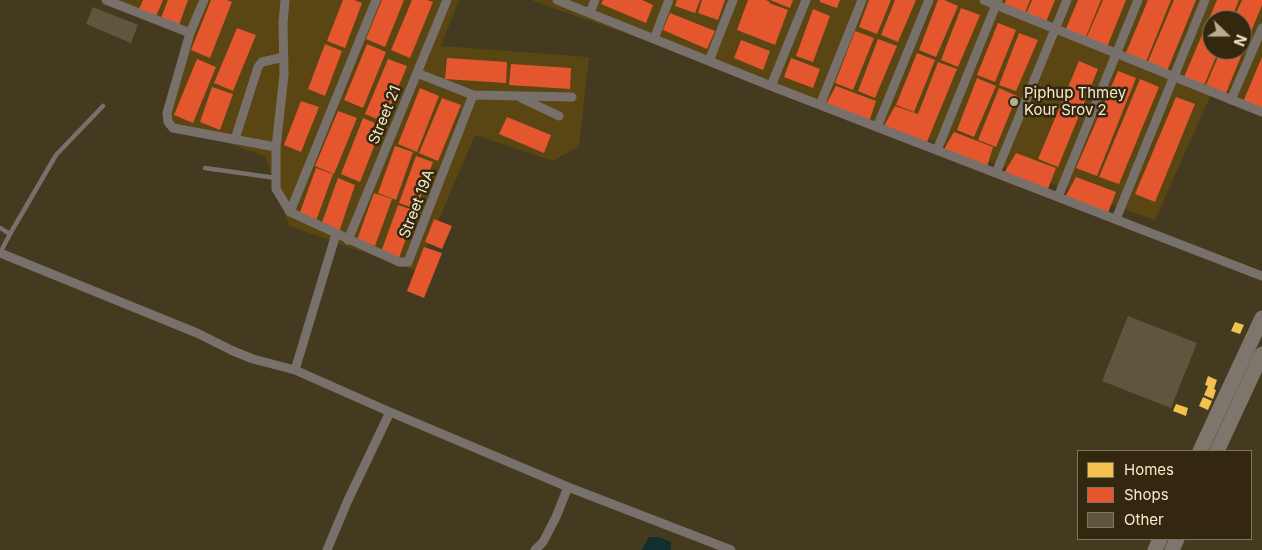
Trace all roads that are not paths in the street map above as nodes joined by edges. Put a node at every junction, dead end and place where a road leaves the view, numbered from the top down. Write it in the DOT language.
graph roads {
  1 [pos="106,0"];
  2 [pos="134,0"];
  3 [pos="204,0"];
  4 [pos="285,0"];
  5 [pos="376,0"];
  6 [pos="447,0"];
  7 [pos="557,0"];
  8 [pos="595,0"];
  9 [pos="669,0"];
  10 [pos="733,0"];
  11 [pos="806,0"];
  12 [pos="862,0"];
  13 [pos="929,0"];
  14 [pos="984,0"];
  15 [pos="1067,0"];
  16 [pos="1138,0"];
  17 [pos="1205,0"];
  18 [pos="997,2"];
  19 [pos="130,10"];
  20 [pos="590,14"];
  21 [pos="1262,28"];
  22 [pos="1056,29"];
  23 [pos="190,33"];
  24 [pos="654,39"];
  25 [pos="1116,53"];
  26 [pos="284,57"];
  27 [pos="708,61"];
  28 [pos="417,72"];
  29 [pos="1174,77"];
  30 [pos="771,86"];
  31 [pos="473,95"];
  32 [pos="516,96"];
  33 [pos="572,97"];
  34 [pos="1231,100"];
  35 [pos="820,105"];
  36 [pos="103,106"];
  37 [pos="1262,112"];
  38 [pos="559,116"];
  39 [pos="877,127"];
  40 [pos="235,139"];
  41 [pos="276,146"];
  42 [pos="937,150"];
  43 [pos="204,168"];
  44 [pos="996,173"];
  45 [pos="276,178"];
  46 [pos="1058,197"];
  47 [pos="290,212"];
  48 [pos="1116,219"];
  49 [pos="0,228"];
  50 [pos="10,234"];
  51 [pos="336,234"];
  52 [pos="348,240"];
  53 [pos="0,253"];
  54 [pos="1262,276"];
  55 [pos="1262,318"];
  56 [pos="1262,354"];
  57 [pos="295,370"];
  58 [pos="1257,379"];
  59 [pos="390,412"];
  60 [pos="1200,450"];
  61 [pos="1218,450"];
  62 [pos="568,487"];
  63 [pos="327,550"];
  64 [pos="535,550"];
  65 [pos="731,550"];
  1 -- 19 [label="street"];
  2 -- 19 [label="street"];
  3 -- 23 [label="street"];
  4 -- 26 [label="street"];
  5 -- 47 [label="street"];
  6 -- 28 [label="street, Street 21"];
  7 -- 20 [label="street"];
  8 -- 20 [label="street"];
  9 -- 24 [label="street"];
  10 -- 27 [label="street"];
  11 -- 30 [label="street"];
  12 -- 35 [label="street"];
  13 -- 39 [label="street"];
  14 -- 18 [label="street"];
  15 -- 22 [label="street"];
  16 -- 25 [label="street"];
  17 -- 29 [label="street"];
  18 -- 22 [label="street"];
  18 -- 42 [label="street"];
  19 -- 23 [label="street"];
  20 -- 24 [label="street"];
  21 -- 34 [label="street"];
  22 -- 25 [label="street"];
  22 -- 44 [label="street"];
  23 -- 40 [label="street"];
  24 -- 27 [label="street"];
  25 -- 29 [label="street"];
  25 -- 46 [label="street"];
  26 -- 40 [label="street"];
  26 -- 41 [label="street"];
  27 -- 30 [label="street"];
  28 -- 31 [label="street"];
  28 -- 52 [label="street, Street 21"];
  29 -- 34 [label="street"];
  29 -- 48 [label="street"];
  30 -- 35 [label="street"];
  31 -- 32 [label="street"];
  31 -- 52 [label="street, Street 19A"];
  32 -- 33 [label="street"];
  32 -- 38 [label="street"];
  34 -- 37 [label="street"];
  35 -- 39 [label="street"];
  36 -- 50 [label="lane"];
  39 -- 42 [label="street"];
  40 -- 41 [label="street"];
  41 -- 45 [label="street"];
  42 -- 44 [label="street"];
  43 -- 45 [label="lane"];
  44 -- 46 [label="street"];
  45 -- 47 [label="street"];
  46 -- 48 [label="street"];
  47 -- 51 [label="street"];
  48 -- 54 [label="street"];
  49 -- 50 [label="lane"];
  50 -- 53 [label="lane"];
  51 -- 52 [label="street"];
  51 -- 57 [label="street"];
  53 -- 57 [label="street"];
  55 -- 60 [label="highway"];
  56 -- 58 [label="highway"];
  57 -- 59 [label="street"];
  58 -- 61 [label="highway"];
  59 -- 62 [label="street"];
  59 -- 63 [label="street"];
  62 -- 64 [label="street"];
  62 -- 65 [label="street"];
}
